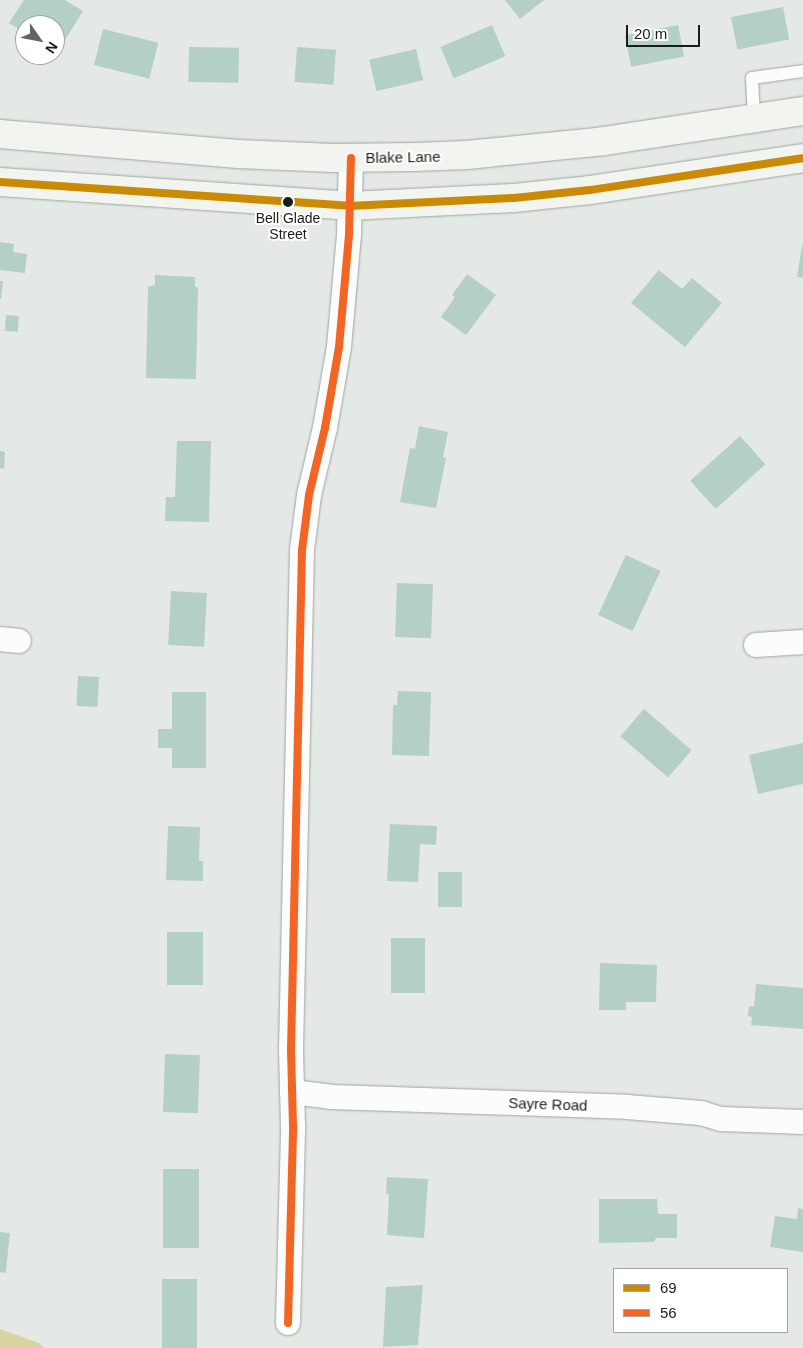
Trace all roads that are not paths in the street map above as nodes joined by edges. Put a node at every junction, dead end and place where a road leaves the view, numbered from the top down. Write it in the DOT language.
graph roads {
  1 [pos="803,71"];
  2 [pos="803,111"];
  3 [pos="754,119"];
  4 [pos="0,134"];
  5 [pos="351,158"];
  6 [pos="803,158"];
  7 [pos="0,182"];
  8 [pos="350,206"];
  9 [pos="803,642"];
  10 [pos="756,645"];
  11 [pos="292,1092"];
  12 [pos="803,1122"];
  13 [pos="288,1323"];
  1 -- 3 [label="lane"];
  2 -- 3 [label="main road, Blake Lane"];
  3 -- 5 [label="main road, Blake Lane"];
  4 -- 5 [label="main road, Blake Lane"];
  5 -- 8 [label="street"];
  6 -- 8 [label="main road"];
  7 -- 8 [label="main road"];
  8 -- 11 [label="street"];
  9 -- 10 [label="street"];
  11 -- 12 [label="street, Sayre Road"];
  11 -- 13 [label="street"];
}
